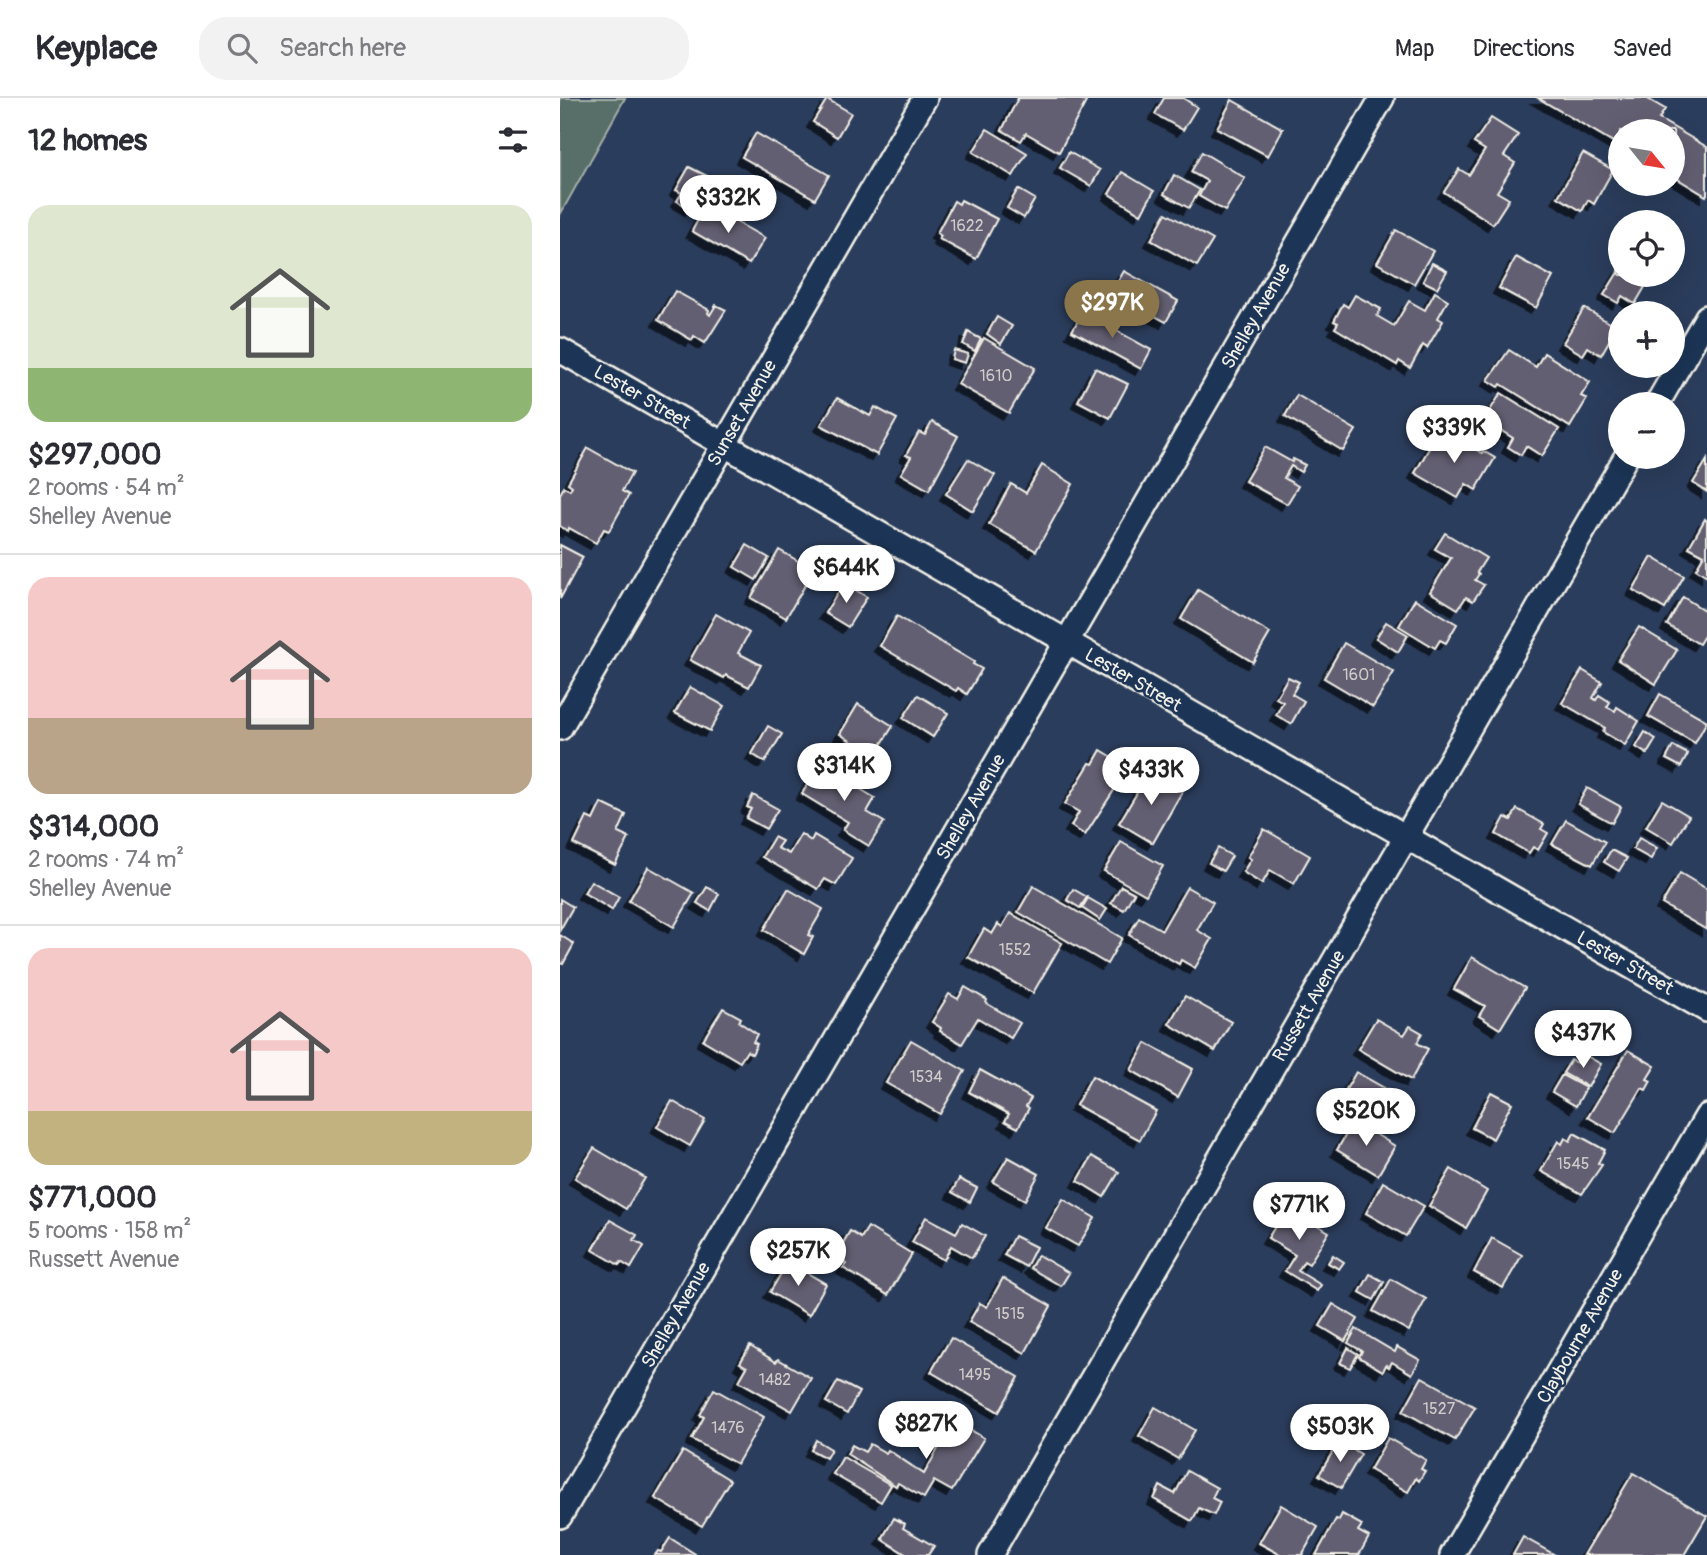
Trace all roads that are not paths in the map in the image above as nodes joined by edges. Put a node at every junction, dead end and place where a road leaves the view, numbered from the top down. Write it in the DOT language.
graph roads {
  1 [pos="925,98"];
  2 [pos="1382,98"];
  3 [pos="1707,317"];
  4 [pos="560,350"];
  5 [pos="1664,392"];
  6 [pos="724,444"];
  7 [pos="1619,469"];
  8 [pos="1067,642"];
  9 [pos="560,728"];
  10 [pos="1407,837"];
  11 [pos="1707,1010"];
  12 [pos="1707,1116"];
  13 [pos="560,1516"];
  14 [pos="990,1555"];
  15 [pos="1452,1555"];
  1 -- 6 [label="street, Sunset Avenue"];
  2 -- 8 [label="street, Shelley Avenue"];
  3 -- 5 [label="street"];
  4 -- 6 [label="street, Lester Street"];
  6 -- 8 [label="street, Lester Street"];
  6 -- 9 [label="street, Sunset Avenue"];
  7 -- 10 [label="street, Russett Avenue"];
  8 -- 10 [label="street, Lester Street"];
  8 -- 13 [label="street, Shelley Avenue"];
  10 -- 11 [label="street, Lester Street"];
  10 -- 14 [label="street, Russett Avenue"];
  12 -- 15 [label="street, Claybourne Avenue"];
}
